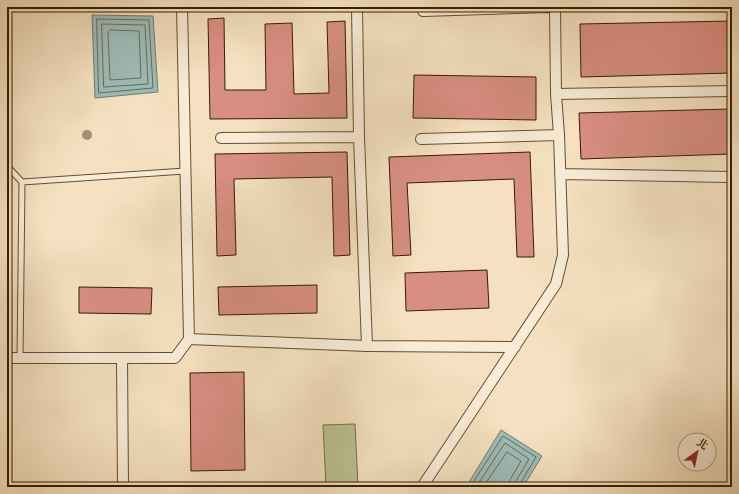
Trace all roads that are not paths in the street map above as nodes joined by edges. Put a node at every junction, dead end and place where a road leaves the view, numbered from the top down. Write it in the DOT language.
graph roads {
  1 [pos="182,7"];
  2 [pos="357,7"];
  3 [pos="549,7"];
  4 [pos="555,7"];
  5 [pos="423,11"];
  6 [pos="732,91"];
  7 [pos="556,94"];
  8 [pos="559,135"];
  9 [pos="359,136"];
  10 [pos="221,138"];
  11 [pos="421,139"];
  12 [pos="7,166"];
  13 [pos="185,171"];
  14 [pos="560,174"];
  15 [pos="732,174"];
  16 [pos="22,182"];
  17 [pos="190,339"];
  18 [pos="367,346"];
  19 [pos="515,347"];
  20 [pos="7,358"];
  21 [pos="20,358"];
  22 [pos="122,358"];
  23 [pos="124,487"];
  24 [pos="422,487"];
  1 -- 13 [label="street"];
  2 -- 9 [label="street"];
  3 -- 5 [label="street"];
  4 -- 7 [label="street"];
  6 -- 7 [label="street"];
  7 -- 8 [label="street"];
  8 -- 11 [label="street"];
  8 -- 14 [label="street"];
  9 -- 10 [label="street"];
  9 -- 18 [label="street"];
  12 -- 16 [label="lane"];
  13 -- 16 [label="lane"];
  13 -- 17 [label="street"];
  14 -- 15 [label="street"];
  14 -- 19 [label="street"];
  16 -- 21 [label="lane"];
  17 -- 18 [label="street"];
  17 -- 22 [label="street"];
  18 -- 19 [label="street"];
  19 -- 24 [label="street"];
  20 -- 21 [label="street"];
  21 -- 22 [label="street"];
  22 -- 23 [label="street"];
}
